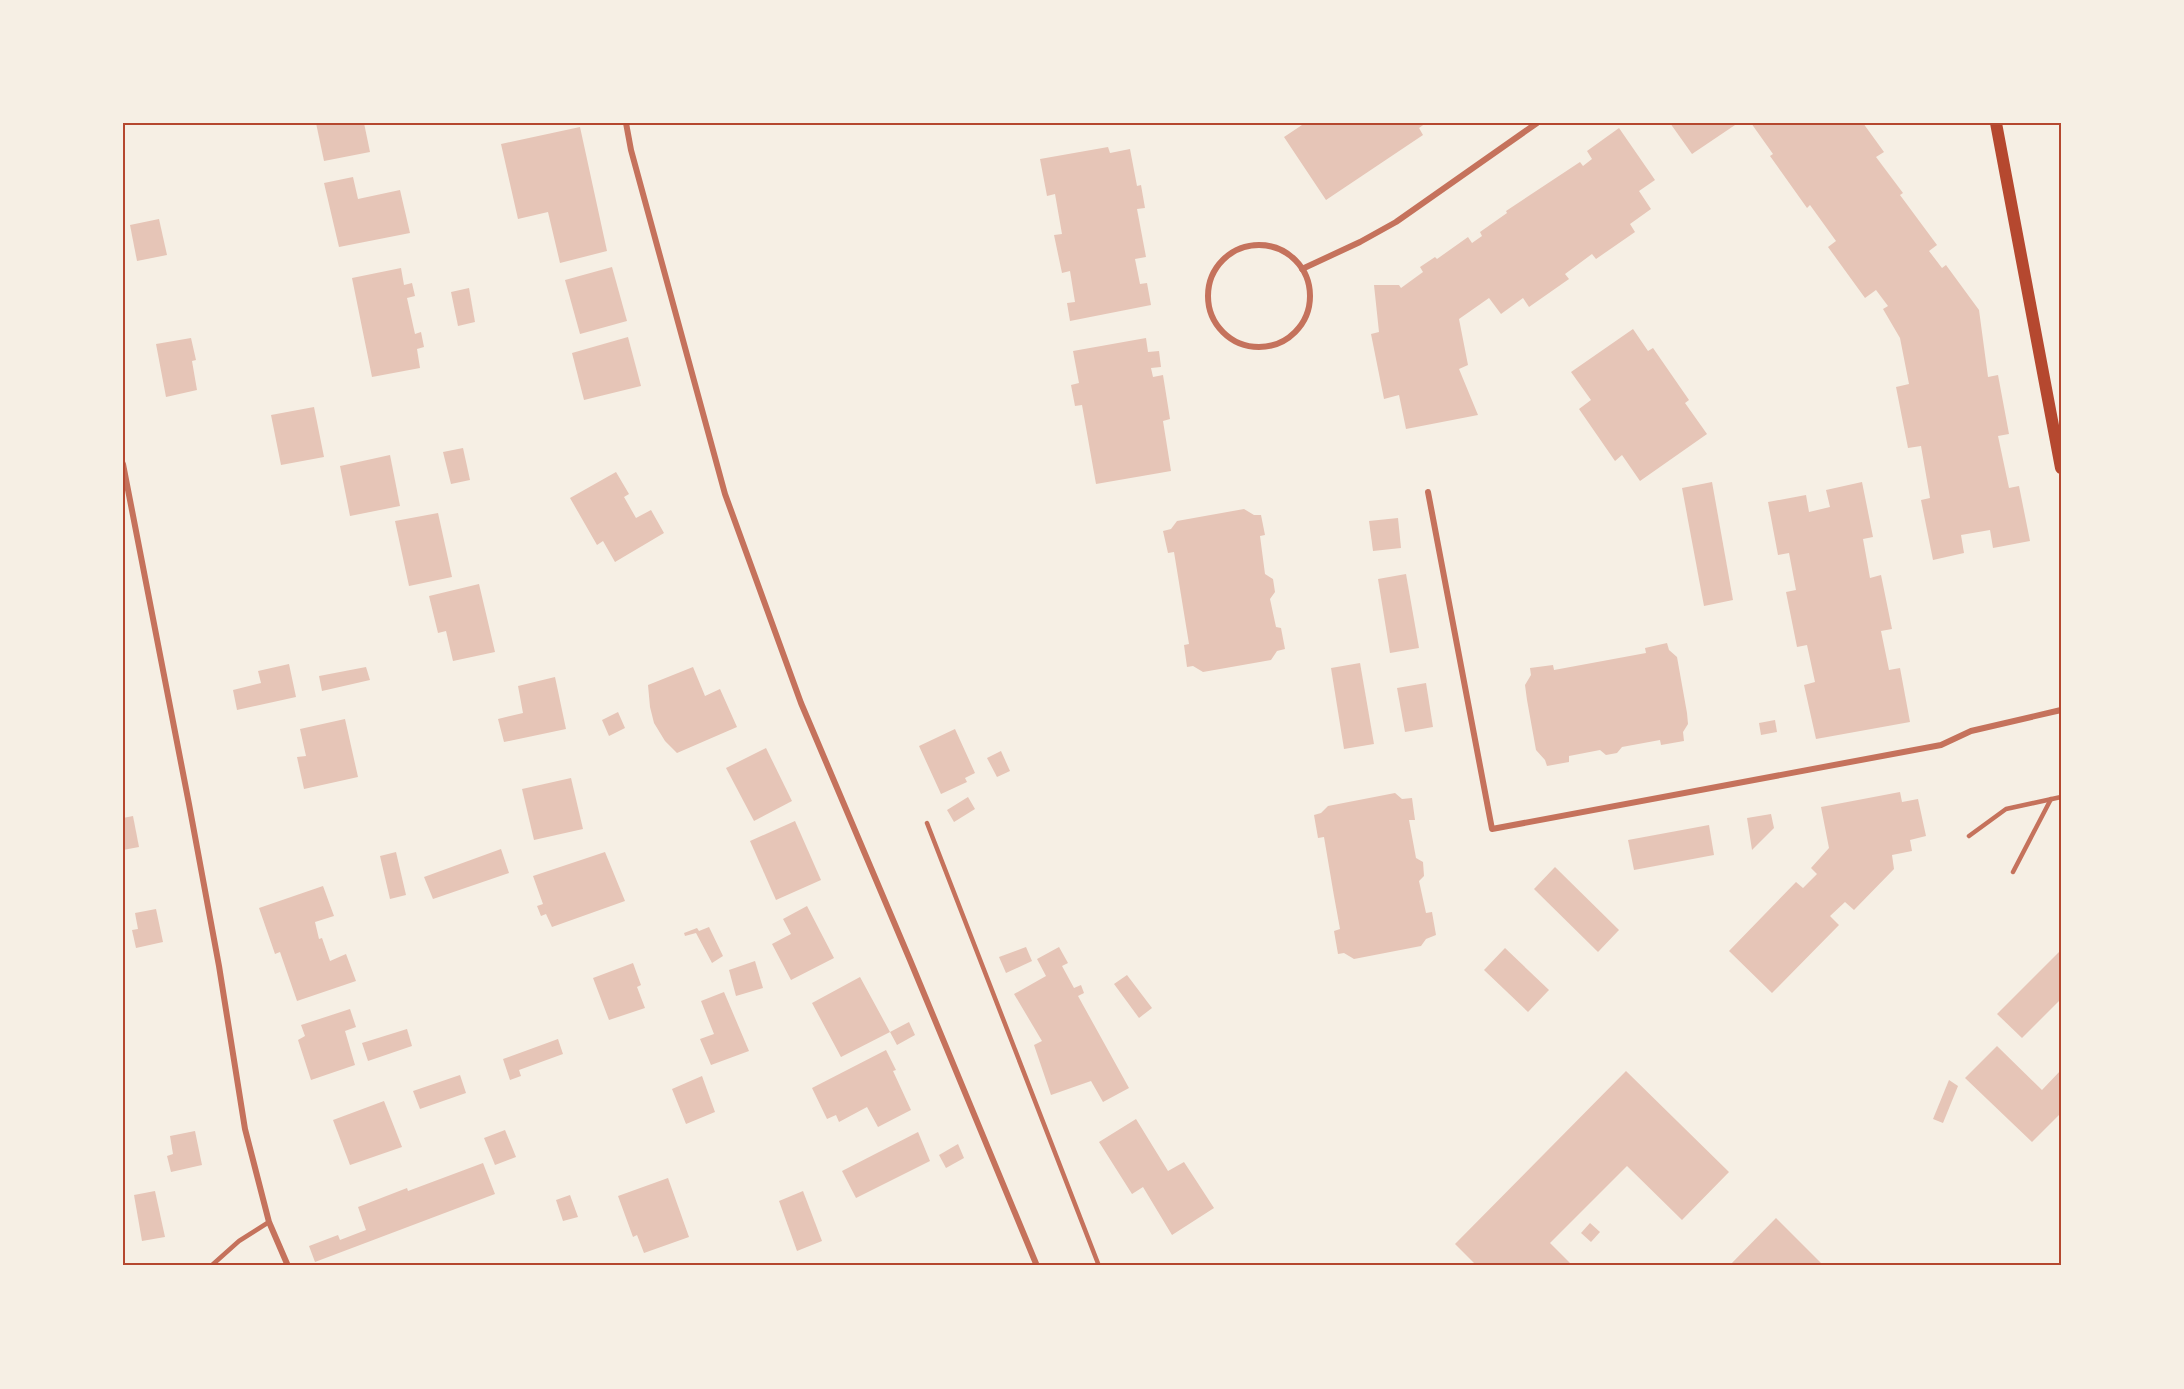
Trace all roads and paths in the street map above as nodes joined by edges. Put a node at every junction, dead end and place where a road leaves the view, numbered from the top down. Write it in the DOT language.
graph roads {
  1 [pos="626,123"];
  2 [pos="1537,123"];
  3 [pos="1996,123"];
  4 [pos="1302,269"];
  5 [pos="123,464"];
  6 [pos="2061,468"];
  7 [pos="1428,492"];
  8 [pos="2061,710"];
  9 [pos="2061,797"];
  10 [pos="2050,799"];
  11 [pos="927,823"];
  12 [pos="1969,836"];
  13 [pos="2013,872"];
  14 [pos="269,1222"];
  15 [pos="211,1266"];
  16 [pos="288,1266"];
  17 [pos="1037,1266"];
  18 [pos="1099,1266"];
  1 -- 17 [label="street"];
  2 -- 4 [label="street"];
  3 -- 6 [label="main road"];
  4 -- 4 [label="street"];
  5 -- 14 [label="street"];
  7 -- 8 [label="street"];
  9 -- 10 [label="lane"];
  10 -- 12 [label="lane"];
  10 -- 13 [label="lane"];
  11 -- 18 [label="lane"];
  14 -- 15 [label="lane"];
  14 -- 16 [label="street"];
}
